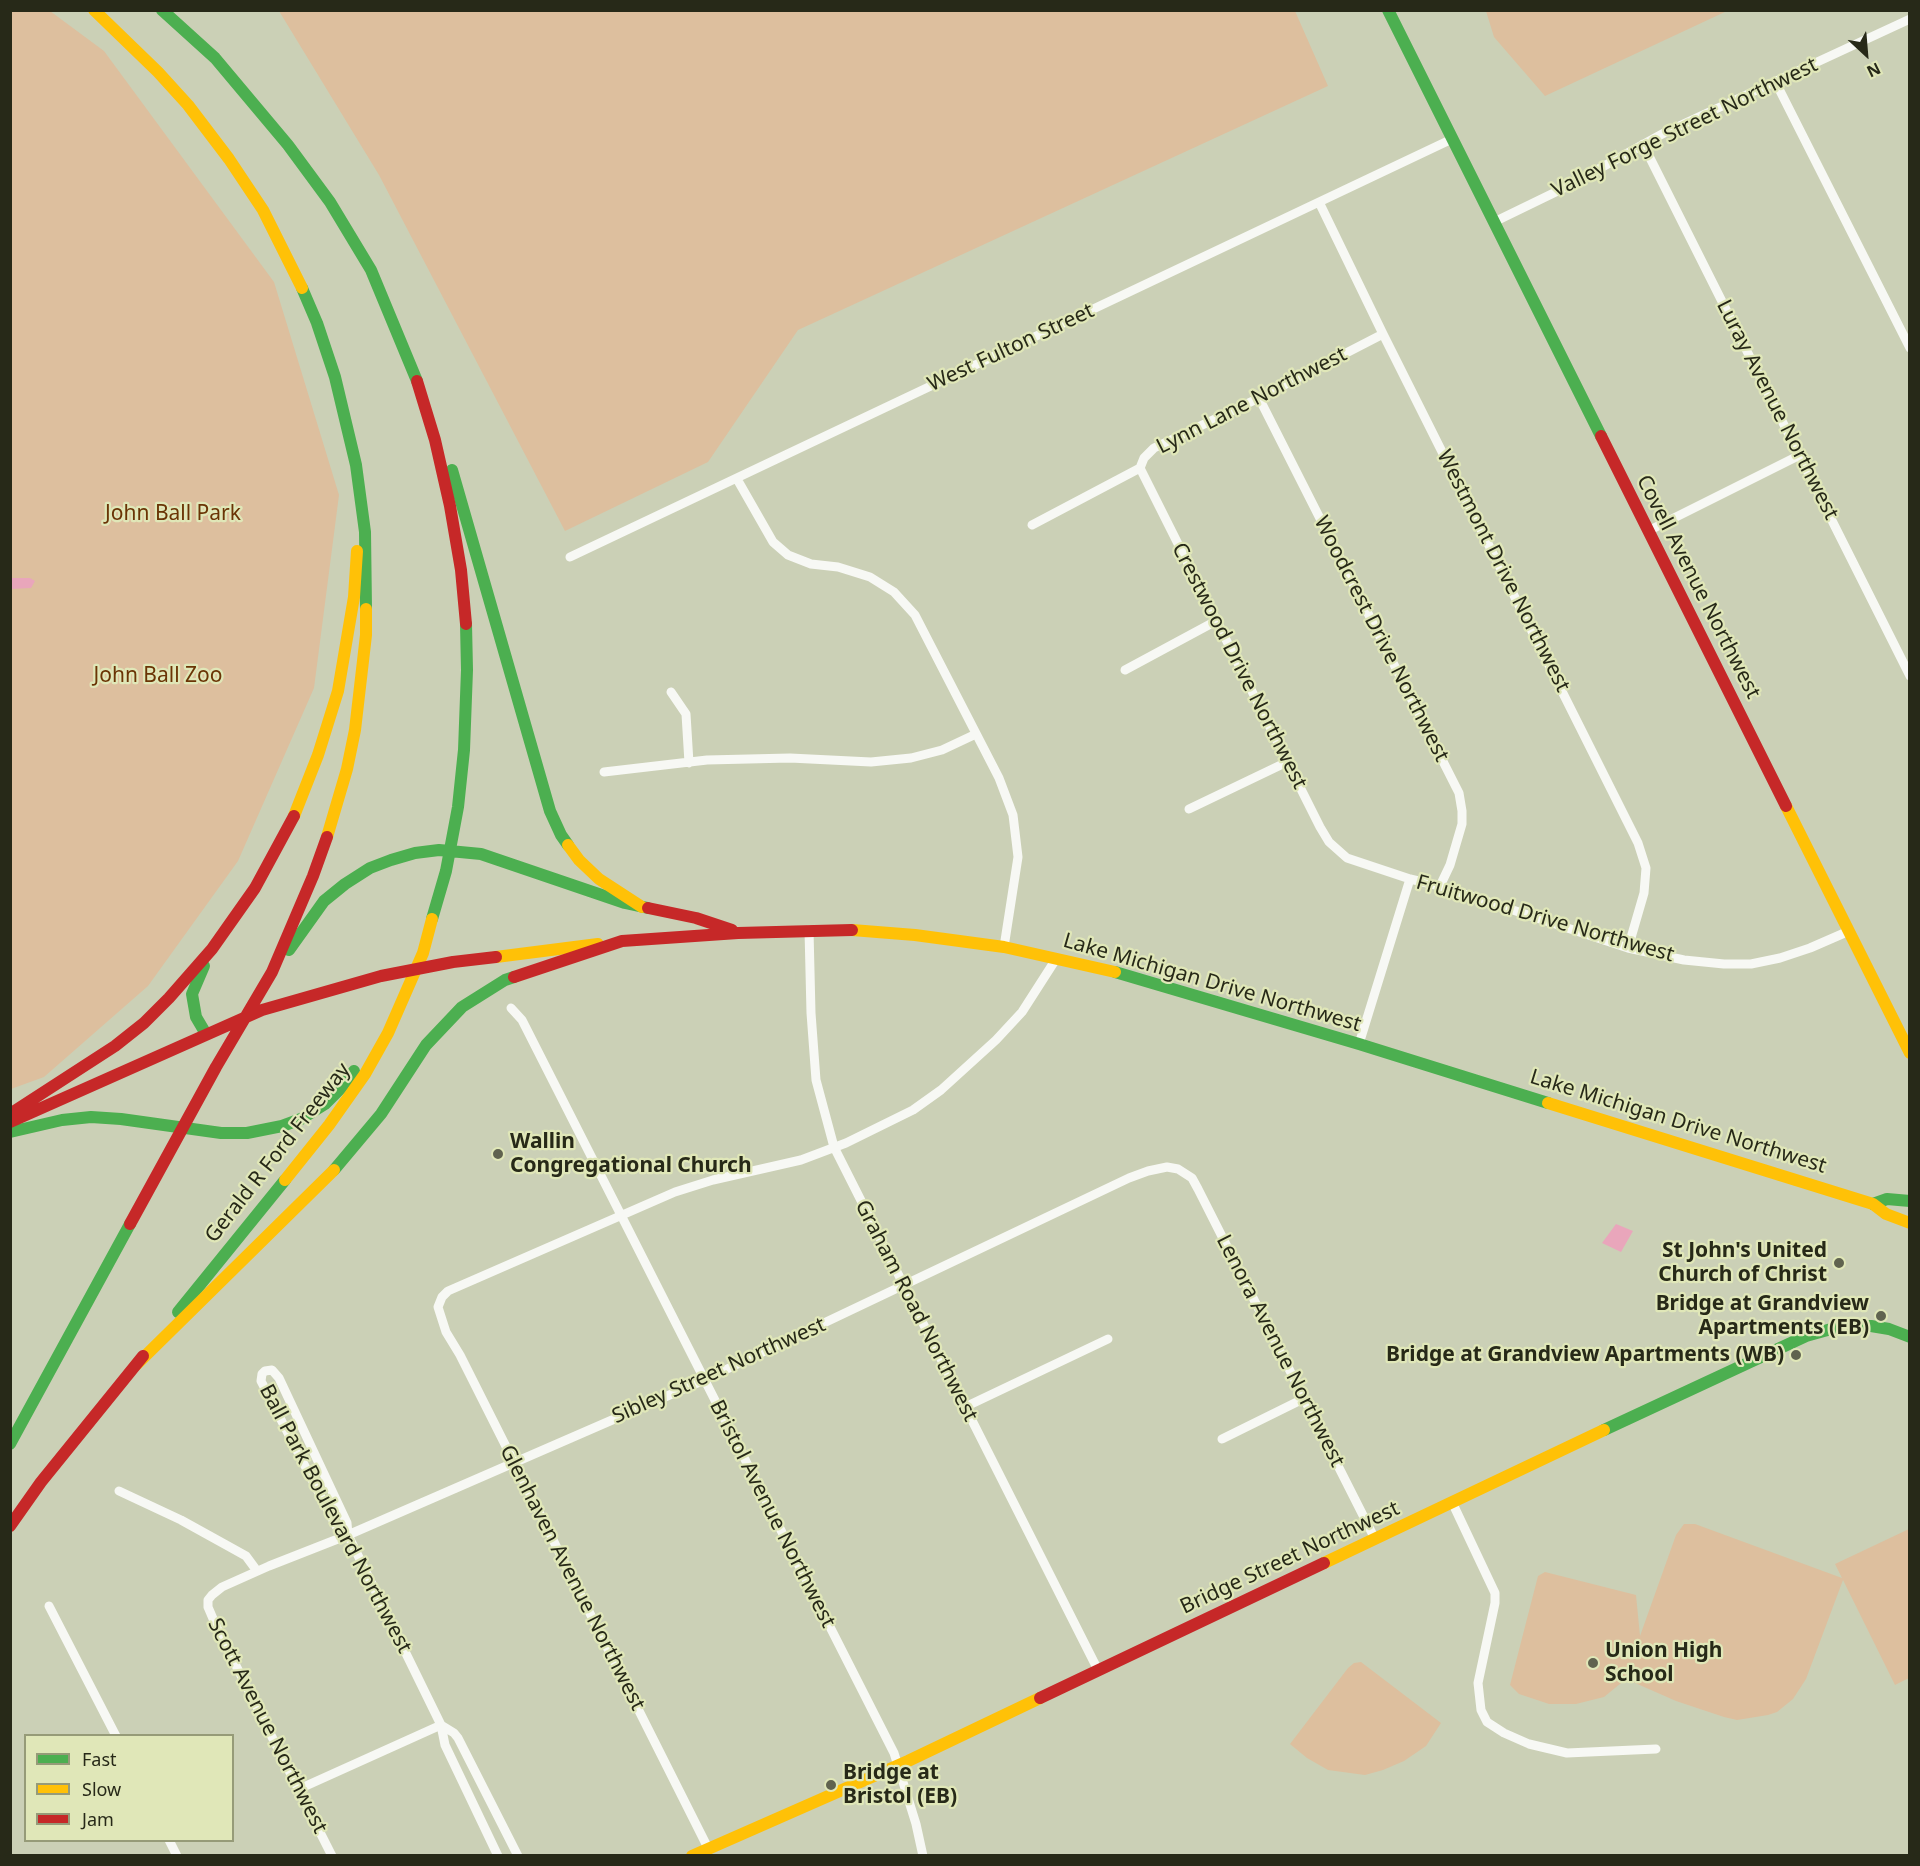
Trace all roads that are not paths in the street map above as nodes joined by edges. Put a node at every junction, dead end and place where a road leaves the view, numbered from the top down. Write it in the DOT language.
graph roads {
  1 [pos="94,10"];
  2 [pos="162,10"];
  3 [pos="1388,10"];
  4 [pos="1910,19"];
  5 [pos="1775,81"];
  6 [pos="1452,139"];
  7 [pos="1643,144"];
  8 [pos="1319,202"];
  9 [pos="1494,222"];
  10 [pos="1383,334"];
  11 [pos="1910,348"];
  12 [pos="413,369"];
  13 [pos="1259,398"];
  14 [pos="1800,455"];
  15 [pos="1140,468"];
  16 [pos="737,479"];
  17 [pos="361,499"];
  18 [pos="1032,525"];
  19 [pos="1648,531"];
  20 [pos="570,557"];
  21 [pos="1216,621"];
  22 [pos="1910,649"];
  23 [pos="1899,654"];
  24 [pos="1125,670"];
  25 [pos="1910,676"];
  26 [pos="671,692"];
  27 [pos="976,734"];
  28 [pos="1287,762"];
  29 [pos="689,763"];
  30 [pos="604,772"];
  31 [pos="1189,809"];
  32 [pos="1347,858"];
  33 [pos="1410,879"];
  34 [pos="1440,886"];
  35 [pos="642,907"];
  36 [pos="810,930"];
  37 [pos="1849,931"];
  38 [pos="738,933"];
  39 [pos="622,941"];
  40 [pos="1004,947"];
  41 [pos="1628,948"];
  42 [pos="212,949"];
  43 [pos="1056,959"];
  44 [pos="271,975"];
  45 [pos="404,997"];
  46 [pos="511,1008"];
  47 [pos="206,1034"];
  48 [pos="1359,1044"];
  49 [pos="1910,1053"];
  50 [pos="10,1114"];
  51 [pos="10,1122"];
  52 [pos="10,1132"];
  53 [pos="834,1147"];
  54 [pos="1178,1169"];
  55 [pos="1910,1201"];
  56 [pos="1873,1204"];
  57 [pos="621,1215"];
  58 [pos="1910,1223"];
  59 [pos="904,1286"];
  60 [pos="1910,1337"];
  61 [pos="1108,1338"];
  62 [pos="136,1365"];
  63 [pos="704,1380"];
  64 [pos="1303,1399"];
  65 [pos="965,1407"];
  66 [pos="1222,1439"];
  67 [pos="10,1444"];
  68 [pos="513,1462"];
  69 [pos="119,1491"];
  70 [pos="1452,1502"];
  71 [pos="10,1526"];
  72 [pos="348,1535"];
  73 [pos="1375,1539"];
  74 [pos="257,1571"];
  75 [pos="212,1595"];
  76 [pos="50,1606"];
  77 [pos="1098,1670"];
  78 [pos="441,1725"];
  79 [pos="115,1734"];
  80 [pos="1656,1749"];
  81 [pos="897,1766"];
  82 [pos="299,1789"];
  83 [pos="170,1842"];
  84 [pos="708,1848"];
  85 [pos="177,1856"];
  86 [pos="332,1856"];
  87 [pos="498,1856"];
  88 [pos="518,1856"];
  89 [pos="692,1856"];
  90 [pos="923,1856"];
  1 -- 17 [label="main road"];
  2 -- 12 [label="main road, Gerald R Ford Freeway"];
  3 -- 6 [label="main road, Covell Avenue Northwest"];
  4 -- 5 [label="street, Valley Forge Street Northwest"];
  5 -- 7 [label="street, Valley Forge Street Northwest"];
  5 -- 11 [label="street"];
  6 -- 8 [label="street, West Fulton Street"];
  6 -- 9 [label="main road, Covell Avenue Northwest"];
  7 -- 9 [label="street, Valley Forge Street Northwest"];
  7 -- 14 [label="street, Luray Avenue Northwest"];
  8 -- 10 [label="street, Westmont Drive Northwest"];
  8 -- 16 [label="street, West Fulton Street"];
  9 -- 19 [label="main road, Covell Avenue Northwest"];
  10 -- 13 [label="street, Lynn Lane Northwest"];
  10 -- 41 [label="street, Westmont Drive Northwest"];
  12 -- 35 [label="main road"];
  12 -- 45 [label="main road, Gerald R Ford Freeway"];
  13 -- 15 [label="street, Lynn Lane Northwest"];
  13 -- 34 [label="street, Woodcrest Drive Northwest"];
  14 -- 19 [label="street"];
  14 -- 23 [label="street, Luray Avenue Northwest"];
  15 -- 18 [label="street, Lynn Lane Northwest"];
  15 -- 21 [label="street, Crestwood Drive Northwest"];
  16 -- 20 [label="street, West Fulton Street"];
  16 -- 27 [label="street"];
  17 -- 42 [label="main road"];
  17 -- 44 [label="main road"];
  19 -- 37 [label="main road, Covell Avenue Northwest"];
  21 -- 24 [label="street"];
  21 -- 28 [label="street, Crestwood Drive Northwest"];
  22 -- 23 [label="street"];
  23 -- 25 [label="street, Luray Avenue Northwest"];
  26 -- 29 [label="street"];
  27 -- 29 [label="street"];
  27 -- 40 [label="street"];
  28 -- 31 [label="street"];
  28 -- 32 [label="street, Crestwood Drive Northwest"];
  29 -- 30 [label="street"];
  32 -- 33 [label="street, Fruitwood Drive Northwest"];
  33 -- 34 [label="street, Fruitwood Drive Northwest"];
  33 -- 48 [label="street"];
  34 -- 41 [label="street, Fruitwood Drive Northwest"];
  35 -- 38 [label="main road"];
  35 -- 44 [label="main road"];
  36 -- 38 [label="main road, Lake Michigan Drive Northwest"];
  36 -- 40 [label="main road, Lake Michigan Drive Northwest"];
  36 -- 53 [label="street, Graham Road Northwest"];
  37 -- 41 [label="street, Fruitwood Drive Northwest"];
  37 -- 49 [label="main road, Covell Avenue Northwest"];
  38 -- 39 [label="main road, Lake Michigan Drive Northwest"];
  39 -- 47 [label="main road, Lake Michigan Drive Northwest"];
  39 -- 62 [label="main road"];
  40 -- 43 [label="main road, Lake Michigan Drive Northwest"];
  42 -- 47 [label="main road"];
  42 -- 50 [label="main road"];
  43 -- 48 [label="main road, Lake Michigan Drive Northwest"];
  43 -- 53 [label="street"];
  44 -- 67 [label="main road"];
  45 -- 52 [label="main road"];
  45 -- 62 [label="main road, Gerald R Ford Freeway"];
  46 -- 57 [label="street, Bristol Avenue Northwest"];
  47 -- 51 [label="main road, Lake Michigan Drive Northwest"];
  48 -- 56 [label="main road, Lake Michigan Drive Northwest"];
  53 -- 57 [label="street"];
  53 -- 59 [label="street, Graham Road Northwest"];
  54 -- 59 [label="street, Sibley Street Northwest"];
  54 -- 64 [label="street, Lenora Avenue Northwest"];
  55 -- 56 [label="main road, Lake Michigan Drive Northwest"];
  56 -- 58 [label="main road, Lake Michigan Drive Northwest"];
  57 -- 63 [label="street, Bristol Avenue Northwest"];
  57 -- 68 [label="street, Glenhaven Avenue Northwest"];
  59 -- 63 [label="street, Sibley Street Northwest"];
  59 -- 65 [label="street, Graham Road Northwest"];
  60 -- 70 [label="main road, Bridge Street Northwest"];
  61 -- 65 [label="street"];
  62 -- 71 [label="main road, Gerald R Ford Freeway"];
  63 -- 68 [label="street, Sibley Street Northwest"];
  63 -- 81 [label="street, Bristol Avenue Northwest"];
  64 -- 66 [label="street"];
  64 -- 73 [label="street, Lenora Avenue Northwest"];
  65 -- 77 [label="street, Graham Road Northwest"];
  68 -- 72 [label="street, Sibley Street Northwest"];
  68 -- 84 [label="street, Glenhaven Avenue Northwest"];
  69 -- 74 [label="street"];
  70 -- 73 [label="main road, Bridge Street Northwest"];
  70 -- 80 [label="street"];
  72 -- 72 [label="street, Ball Park Boulevard Northwest"];
  72 -- 74 [label="street, Sibley Street Northwest"];
  72 -- 78 [label="street, Ball Park Boulevard Northwest"];
  73 -- 77 [label="main road, Bridge Street Northwest"];
  74 -- 75 [label="street, Sibley Street Northwest"];
  75 -- 82 [label="street, Scott Avenue Northwest"];
  76 -- 79 [label="street"];
  77 -- 81 [label="main road, Bridge Street Northwest"];
  78 -- 82 [label="street"];
  78 -- 87 [label="street"];
  78 -- 88 [label="street, Ball Park Boulevard Northwest"];
  81 -- 84 [label="main road, Bridge Street Northwest"];
  81 -- 90 [label="street, Bristol Avenue Northwest"];
  82 -- 86 [label="street, Scott Avenue Northwest"];
  83 -- 85 [label="street"];
  84 -- 89 [label="main road, Bridge Street Northwest"];
}
